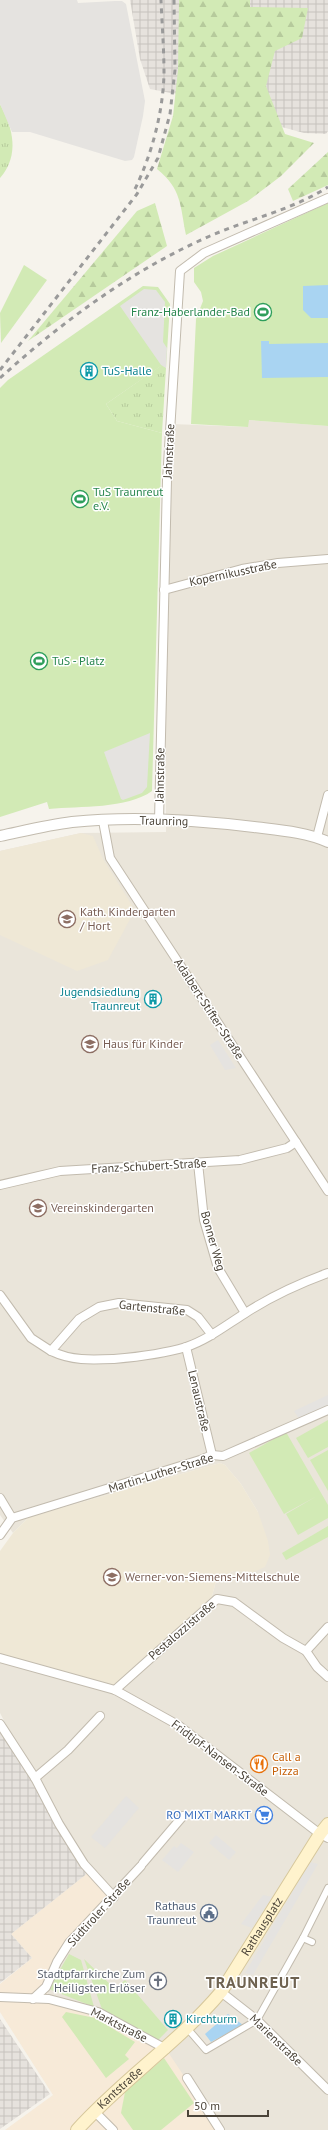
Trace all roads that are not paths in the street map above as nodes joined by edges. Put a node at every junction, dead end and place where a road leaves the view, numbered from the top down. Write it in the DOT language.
graph roads {
  1 [pos="328,198"];
  2 [pos="328,559"];
  3 [pos="164,590"];
  4 [pos="328,795"];
  5 [pos="159,821"];
  6 [pos="103,822"];
  7 [pos="0,836"];
  8 [pos="317,837"];
  9 [pos="328,842"];
  10 [pos="296,1142"];
  11 [pos="198,1164"];
  12 [pos="0,1186"];
  13 [pos="328,1191"];
  14 [pos="328,1273"];
  15 [pos="0,1296"];
  16 [pos="245,1313"];
  17 [pos="212,1335"];
  18 [pos="186,1347"];
  19 [pos="51,1351"];
  20 [pos="328,1410"];
  21 [pos="212,1455"];
  22 [pos="0,1498"];
  23 [pos="12,1518"];
  24 [pos="0,1536"];
  25 [pos="328,1627"];
  26 [pos="306,1651"];
  27 [pos="0,1658"];
  28 [pos="328,1677"];
  29 [pos="115,1690"];
  30 [pos="100,1716"];
  31 [pos="0,1724"];
  32 [pos="35,1778"];
  33 [pos="183,1816"];
  34 [pos="328,1824"];
  35 [pos="324,1836"];
  36 [pos="328,1888"];
  37 [pos="114,1897"];
  38 [pos="303,1938"];
  39 [pos="312,1942"];
  40 [pos="222,1992"];
  41 [pos="0,1997"];
  42 [pos="33,1998"];
  43 [pos="257,2020"];
  44 [pos="187,2028"];
  45 [pos="166,2049"];
  46 [pos="187,2078"];
  47 [pos="327,2087"];
  48 [pos="94,2111"];
  49 [pos="78,2130"];
  50 [pos="114,2130"];
  51 [pos="220,2130"];
  1 -- 3 [label="street, Jahnstraße"];
  2 -- 3 [label="street, Kopernikusstraße"];
  3 -- 5 [label="street, Jahnstraße"];
  4 -- 8 [label="street"];
  5 -- 6 [label="street, Traunring"];
  5 -- 8 [label="street, Traunring"];
  6 -- 7 [label="street, Traunring"];
  6 -- 10 [label="street, Adalbert-Stifter-Straße"];
  8 -- 9 [label="street, Traunring"];
  10 -- 11 [label="street, Franz-Schubert-Straße"];
  10 -- 13 [label="street, Adalbert-Stifter-Straße"];
  11 -- 12 [label="street, Franz-Schubert-Straße"];
  11 -- 16 [label="street, Bonner Weg"];
  14 -- 16 [label="street"];
  15 -- 19 [label="street"];
  16 -- 17 [label="street"];
  17 -- 18 [label="street"];
  17 -- 19 [label="street, Gartenstraße"];
  18 -- 19 [label="street"];
  18 -- 21 [label="street, Lenaustraße"];
  20 -- 21 [label="street, Martin-Luther-Straße"];
  21 -- 23 [label="street, Martin-Luther-Straße"];
  22 -- 23 [label="street"];
  23 -- 24 [label="street"];
  25 -- 26 [label="street"];
  26 -- 28 [label="street, Pestalozzistraße"];
  26 -- 29 [label="street, Pestalozzistraße"];
  27 -- 29 [label="street, Fridtjof-Nansen-Straße"];
  29 -- 35 [label="street, Fridtjof-Nansen-Straße"];
  30 -- 32 [label="street"];
  31 -- 32 [label="street"];
  32 -- 37 [label="street"];
  33 -- 37 [label="street, Südtiroler Straße"];
  34 -- 35 [label="main road, Rathausplatz"];
  35 -- 40 [label="main road, Rathausplatz"];
  36 -- 38 [label="street"];
  37 -- 42 [label="street, Südtiroler Straße"];
  38 -- 39 [label="street"];
  38 -- 43 [label="street"];
  40 -- 43 [label="street, Marienstraße"];
  40 -- 44 [label="main road, Rathausplatz"];
  41 -- 42 [label="street, Marktstraße"];
  42 -- 45 [label="street, Marktstraße"];
  43 -- 44 [label="street"];
  43 -- 47 [label="street, Marienstraße"];
  44 -- 45 [label="main road, Rathausplatz"];
  45 -- 48 [label="main road, Kantstraße"];
  46 -- 51 [label="street"];
  48 -- 49 [label="main road, Kantstraße"];
  48 -- 50 [label="street"];
}
